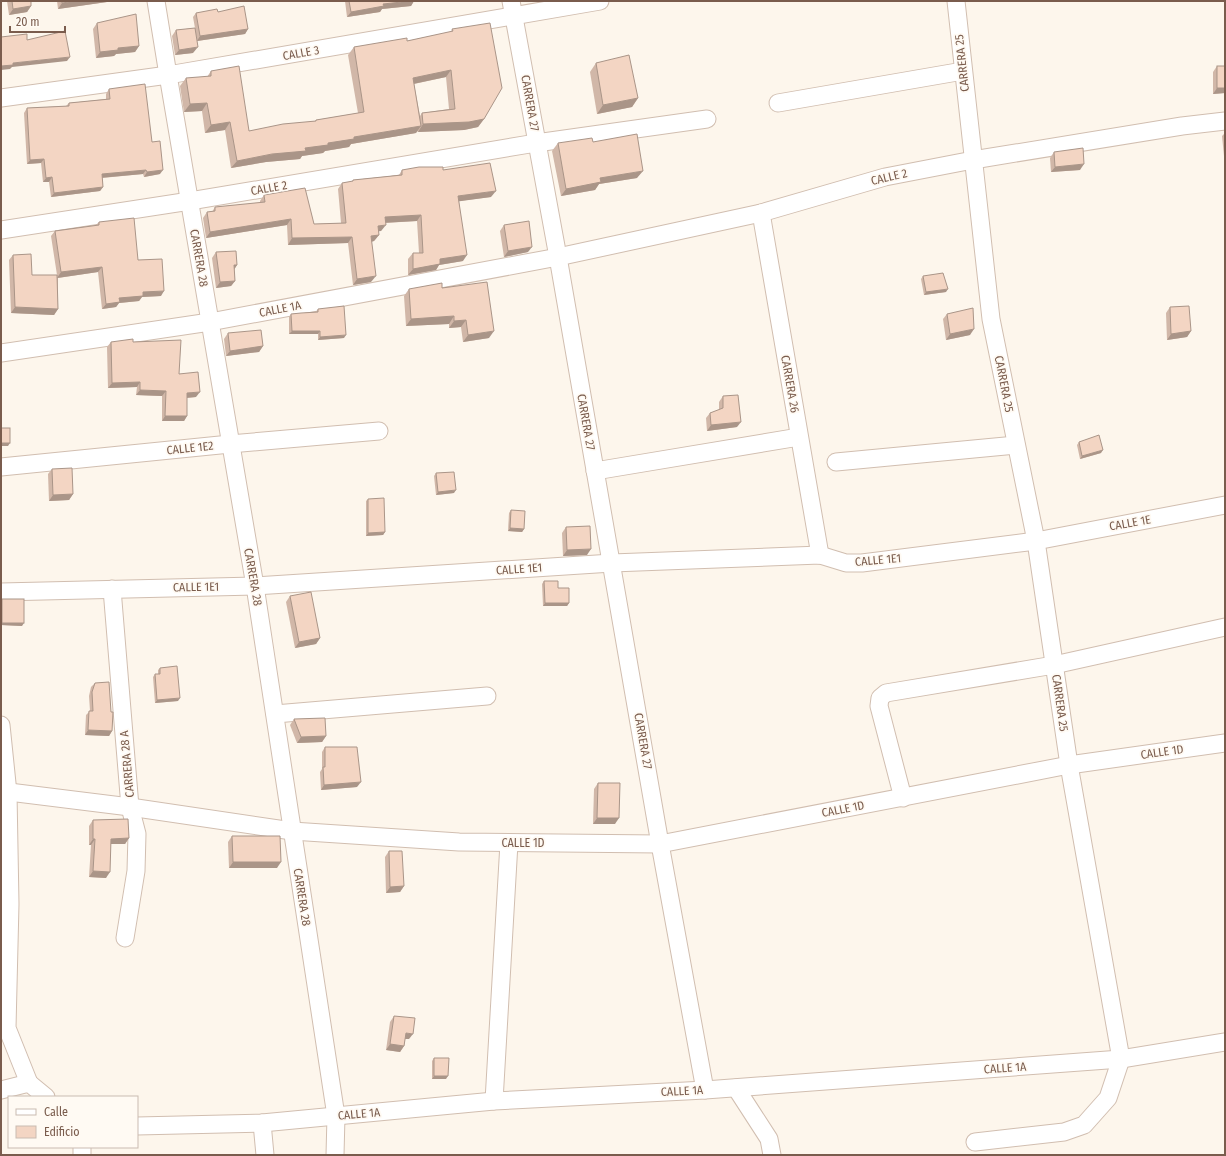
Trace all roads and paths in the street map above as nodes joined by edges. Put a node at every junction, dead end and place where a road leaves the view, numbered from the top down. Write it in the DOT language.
graph roads {
  1 [pos="156,1"];
  2 [pos="600,1"];
  3 [pos="956,1"];
  4 [pos="513,9"];
  5 [pos="963,71"];
  6 [pos="168,75"];
  7 [pos="1,98"];
  8 [pos="778,103"];
  9 [pos="707,119"];
  10 [pos="1225,121"];
  11 [pos="536,142"];
  12 [pos="973,160"];
  13 [pos="190,201"];
  14 [pos="761,213"];
  15 [pos="1,230"];
  16 [pos="558,257"];
  17 [pos="210,322"];
  18 [pos="1,353"];
  19 [pos="379,431"];
  20 [pos="799,437"];
  21 [pos="230,444"];
  22 [pos="1016,445"];
  23 [pos="836,462"];
  24 [pos="1,467"];
  25 [pos="594,471"];
  26 [pos="1225,505"];
  27 [pos="1036,541"];
  28 [pos="820,555"];
  29 [pos="612,563"];
  30 [pos="255,586"];
  31 [pos="112,589"];
  32 [pos="1,592"];
  33 [pos="1225,627"];
  34 [pos="1054,665"];
  35 [pos="487,696"];
  36 [pos="275,714"];
  37 [pos="1,725"];
  38 [pos="1225,743"];
  39 [pos="1069,765"];
  40 [pos="4,792"];
  41 [pos="904,798"];
  42 [pos="130,807"];
  43 [pos="292,831"];
  44 [pos="509,843"];
  45 [pos="660,844"];
  46 [pos="6,903"];
  47 [pos="126,938"];
  48 [pos="1225,1042"];
  49 [pos="1121,1059"];
  50 [pos="29,1083"];
  51 [pos="736,1088"];
  52 [pos="1,1090"];
  53 [pos="705,1090"];
  54 [pos="45,1096"];
  55 [pos="494,1101"];
  56 [pos="336,1116"];
  57 [pos="262,1123"];
  58 [pos="138,1126"];
  59 [pos="975,1142"];
  60 [pos="334,1154"];
  61 [pos="265,1155"];
  62 [pos="772,1155"];
  1 -- 6 [label="street, CARRERA 28"];
  2 -- 4 [label="street, CALLE 3"];
  3 -- 5 [label="street, CARRERA 25"];
  4 -- 6 [label="street, CALLE 3"];
  4 -- 11 [label="street, CARRERA 27"];
  5 -- 8 [label="street"];
  5 -- 12 [label="street, CARRERA 25"];
  6 -- 7 [label="street, CALLE 3"];
  6 -- 13 [label="street, CARRERA 28"];
  9 -- 11 [label="street, CALLE 2"];
  10 -- 12 [label="street, CALLE 2"];
  11 -- 13 [label="street, CALLE 2"];
  11 -- 16 [label="street, CARRERA 27"];
  12 -- 14 [label="street, CALLE 2"];
  12 -- 22 [label="street, CARRERA 25"];
  13 -- 15 [label="street, CALLE 2"];
  13 -- 17 [label="street, CARRERA 28"];
  14 -- 16 [label="street, CALLE 2"];
  14 -- 20 [label="street, CARRERA 26"];
  16 -- 17 [label="street, CALLE 1A"];
  16 -- 25 [label="street, CARRERA 27"];
  17 -- 18 [label="street, CALLE 1A"];
  17 -- 21 [label="street, CARRERA 28"];
  19 -- 21 [label="street, CALLE 1E2"];
  20 -- 25 [label="street"];
  20 -- 28 [label="street, CARRERA 26"];
  21 -- 24 [label="street, CALLE 1E2"];
  21 -- 30 [label="street, CARRERA 28"];
  22 -- 23 [label="street"];
  22 -- 27 [label="street, CARRERA 25"];
  25 -- 29 [label="street, CARRERA 27"];
  26 -- 27 [label="street, CALLE 1E"];
  27 -- 28 [label="street, CALLE 1E1"];
  27 -- 34 [label="street, CARRERA 25"];
  28 -- 29 [label="street, CALLE 1E1"];
  29 -- 30 [label="street, CALLE 1E1"];
  29 -- 45 [label="street, CARRERA 27"];
  30 -- 31 [label="street, CALLE 1E1"];
  30 -- 36 [label="street, CARRERA 28"];
  31 -- 32 [label="street, CALLE 1E1"];
  31 -- 42 [label="street, CARRERA 28 A"];
  33 -- 34 [label="street"];
  34 -- 39 [label="street, CARRERA 25"];
  34 -- 41 [label="street"];
  35 -- 36 [label="street"];
  36 -- 43 [label="street, CARRERA 28"];
  37 -- 40 [label="street"];
  38 -- 39 [label="street, CALLE 1D"];
  39 -- 41 [label="street, CALLE 1D"];
  39 -- 49 [label="street, CARRERA 25"];
  40 -- 42 [label="street, CALLE 1D"];
  40 -- 46 [label="street"];
  41 -- 45 [label="street, CALLE 1D"];
  42 -- 43 [label="street, CALLE 1D"];
  42 -- 47 [label="street, CARRERA 28 A"];
  43 -- 44 [label="street, CALLE 1D"];
  43 -- 56 [label="street, CARRERA 28"];
  44 -- 45 [label="street, CALLE 1D"];
  44 -- 55 [label="street"];
  45 -- 53 [label="street, CARRERA 27"];
  46 -- 50 [label="street"];
  48 -- 49 [label="street, CALLE 1A"];
  49 -- 51 [label="street, CALLE 1A"];
  49 -- 59 [label="street"];
  50 -- 52 [label="street"];
  50 -- 54 [label="street"];
  51 -- 53 [label="street, CALLE 1A"];
  51 -- 62 [label="street"];
  53 -- 55 [label="street, CALLE 1A"];
  55 -- 56 [label="street, CALLE 1A"];
  56 -- 57 [label="street, CALLE 1A"];
  56 -- 60 [label="street, CARRERA 28"];
  57 -- 58 [label="street, CALLE 1A"];
  57 -- 61 [label="street"];
}
